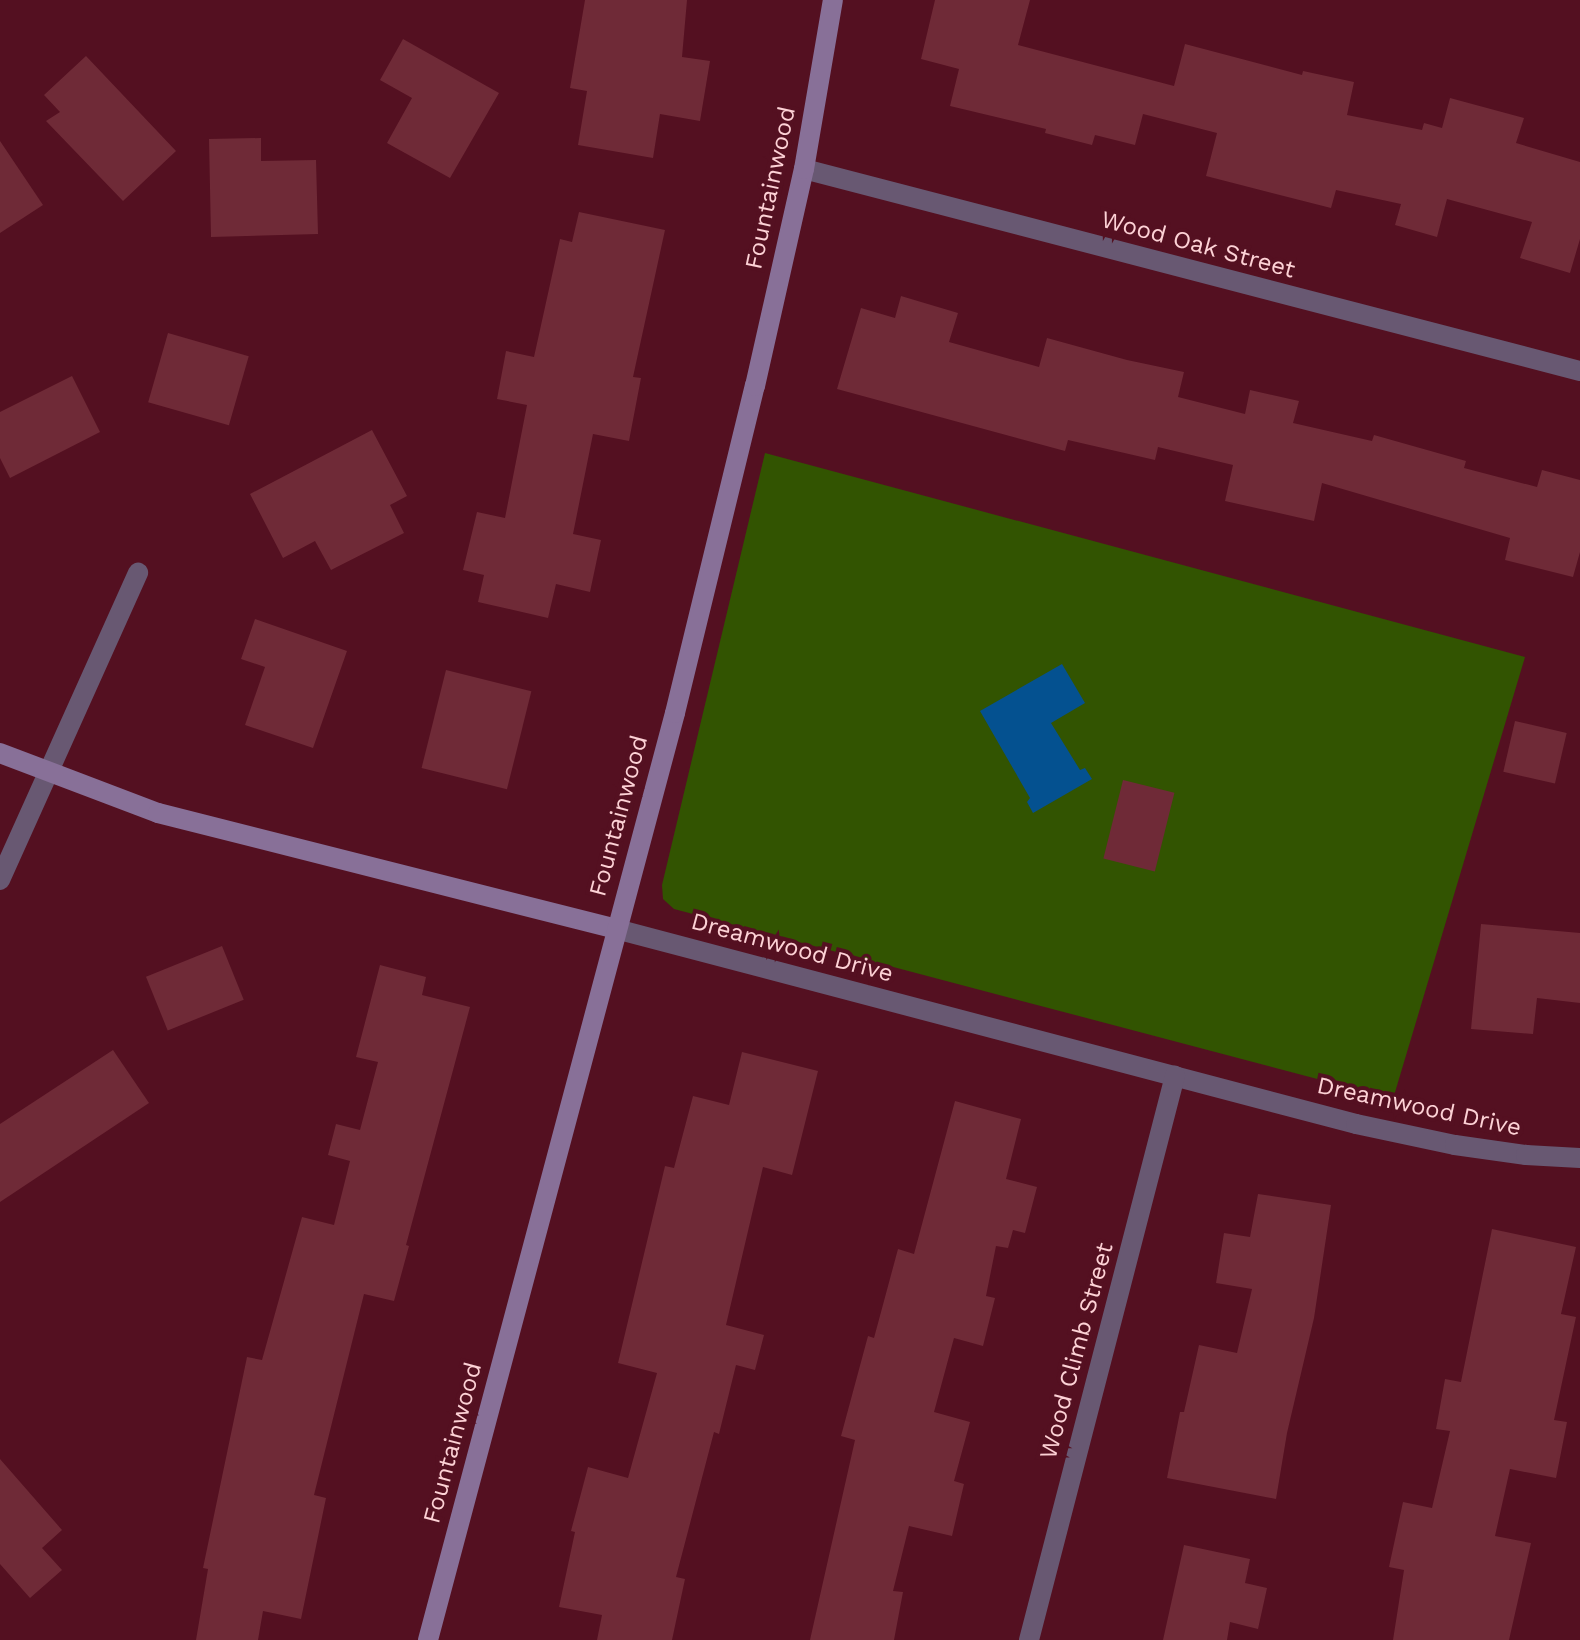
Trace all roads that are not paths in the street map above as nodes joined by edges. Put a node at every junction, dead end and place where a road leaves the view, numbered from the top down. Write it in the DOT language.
graph roads {
  1 [pos="833,0"];
  2 [pos="804,169"];
  3 [pos="1580,371"];
  4 [pos="138,573"];
  5 [pos="0,753"];
  6 [pos="46,773"];
  7 [pos="0,880"];
  8 [pos="616,929"];
  9 [pos="1175,1076"];
  10 [pos="1580,1158"];
  11 [pos="428,1640"];
  12 [pos="1029,1640"];
  1 -- 2 [label="street, Fountainwood"];
  2 -- 3 [label="street, Wood Oak Street"];
  2 -- 8 [label="street, Fountainwood"];
  4 -- 6 [label="street"];
  5 -- 6 [label="street, Dreamwood Drive"];
  6 -- 7 [label="street"];
  6 -- 8 [label="street, Dreamwood Drive"];
  8 -- 9 [label="street, Dreamwood Drive"];
  8 -- 11 [label="street, Fountainwood"];
  9 -- 10 [label="street, Dreamwood Drive"];
  9 -- 12 [label="street, Wood Climb Street"];
}
